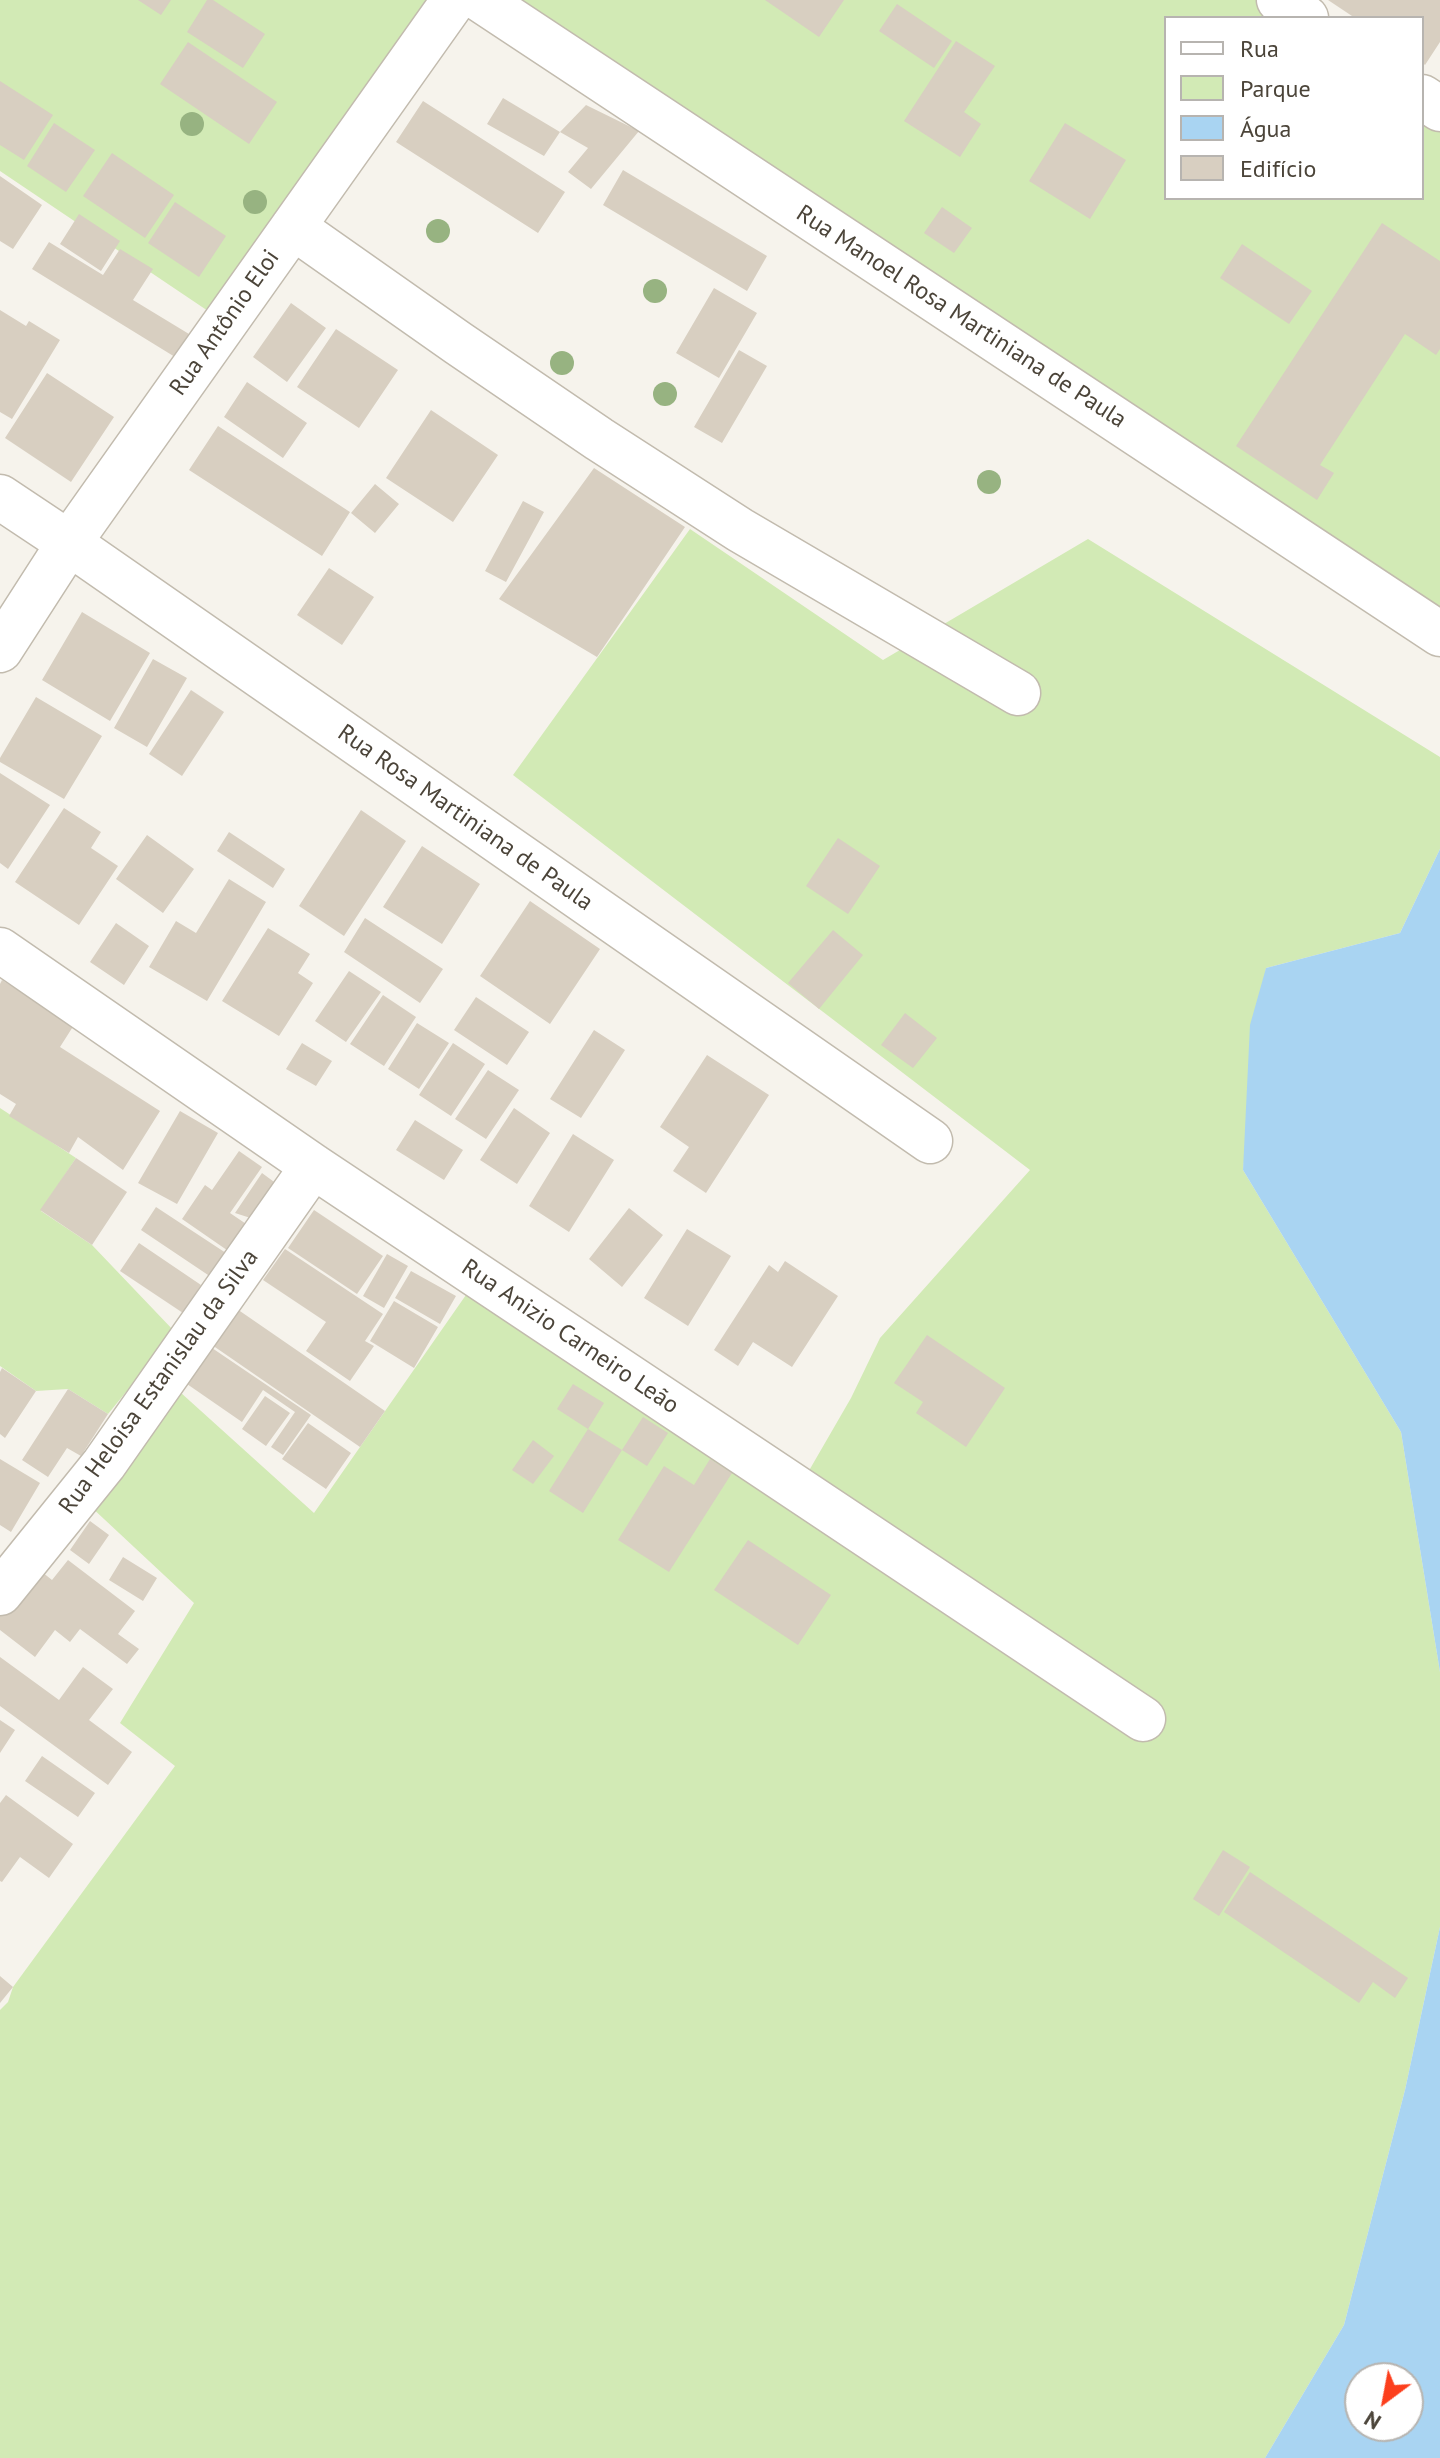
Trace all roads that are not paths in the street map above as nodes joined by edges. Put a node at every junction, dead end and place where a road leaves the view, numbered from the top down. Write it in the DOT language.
graph roads {
  1 [pos="454,0"];
  2 [pos="481,0"];
  3 [pos="1279,0"];
  4 [pos="1303,16"];
  5 [pos="293,227"];
  6 [pos="0,497"];
  7 [pos="69,543"];
  8 [pos="1440,634"];
  9 [pos="0,650"];
  10 [pos="1018,693"];
  11 [pos="0,950"];
  12 [pos="930,1141"];
  13 [pos="313,1166"];
  14 [pos="0,1593"];
  15 [pos="1143,1719"];
  1 -- 5 [label="street, Rua Antônio Eloi"];
  2 -- 8 [label="street, Rua Manoel Rosa Martiniana de Paula"];
  3 -- 4 [label="street"];
  5 -- 7 [label="street, Rua Antônio Eloi"];
  5 -- 10 [label="street"];
  6 -- 7 [label="street, Rua Rosa Martiniana de Paula"];
  7 -- 9 [label="street, Rua Antônio Eloi"];
  7 -- 12 [label="street, Rua Rosa Martiniana de Paula"];
  11 -- 13 [label="street, Rua Anizio Carneiro Leão"];
  13 -- 14 [label="street, Rua Heloisa Estanislau da Silva"];
  13 -- 15 [label="street, Rua Anizio Carneiro Leão"];
}
